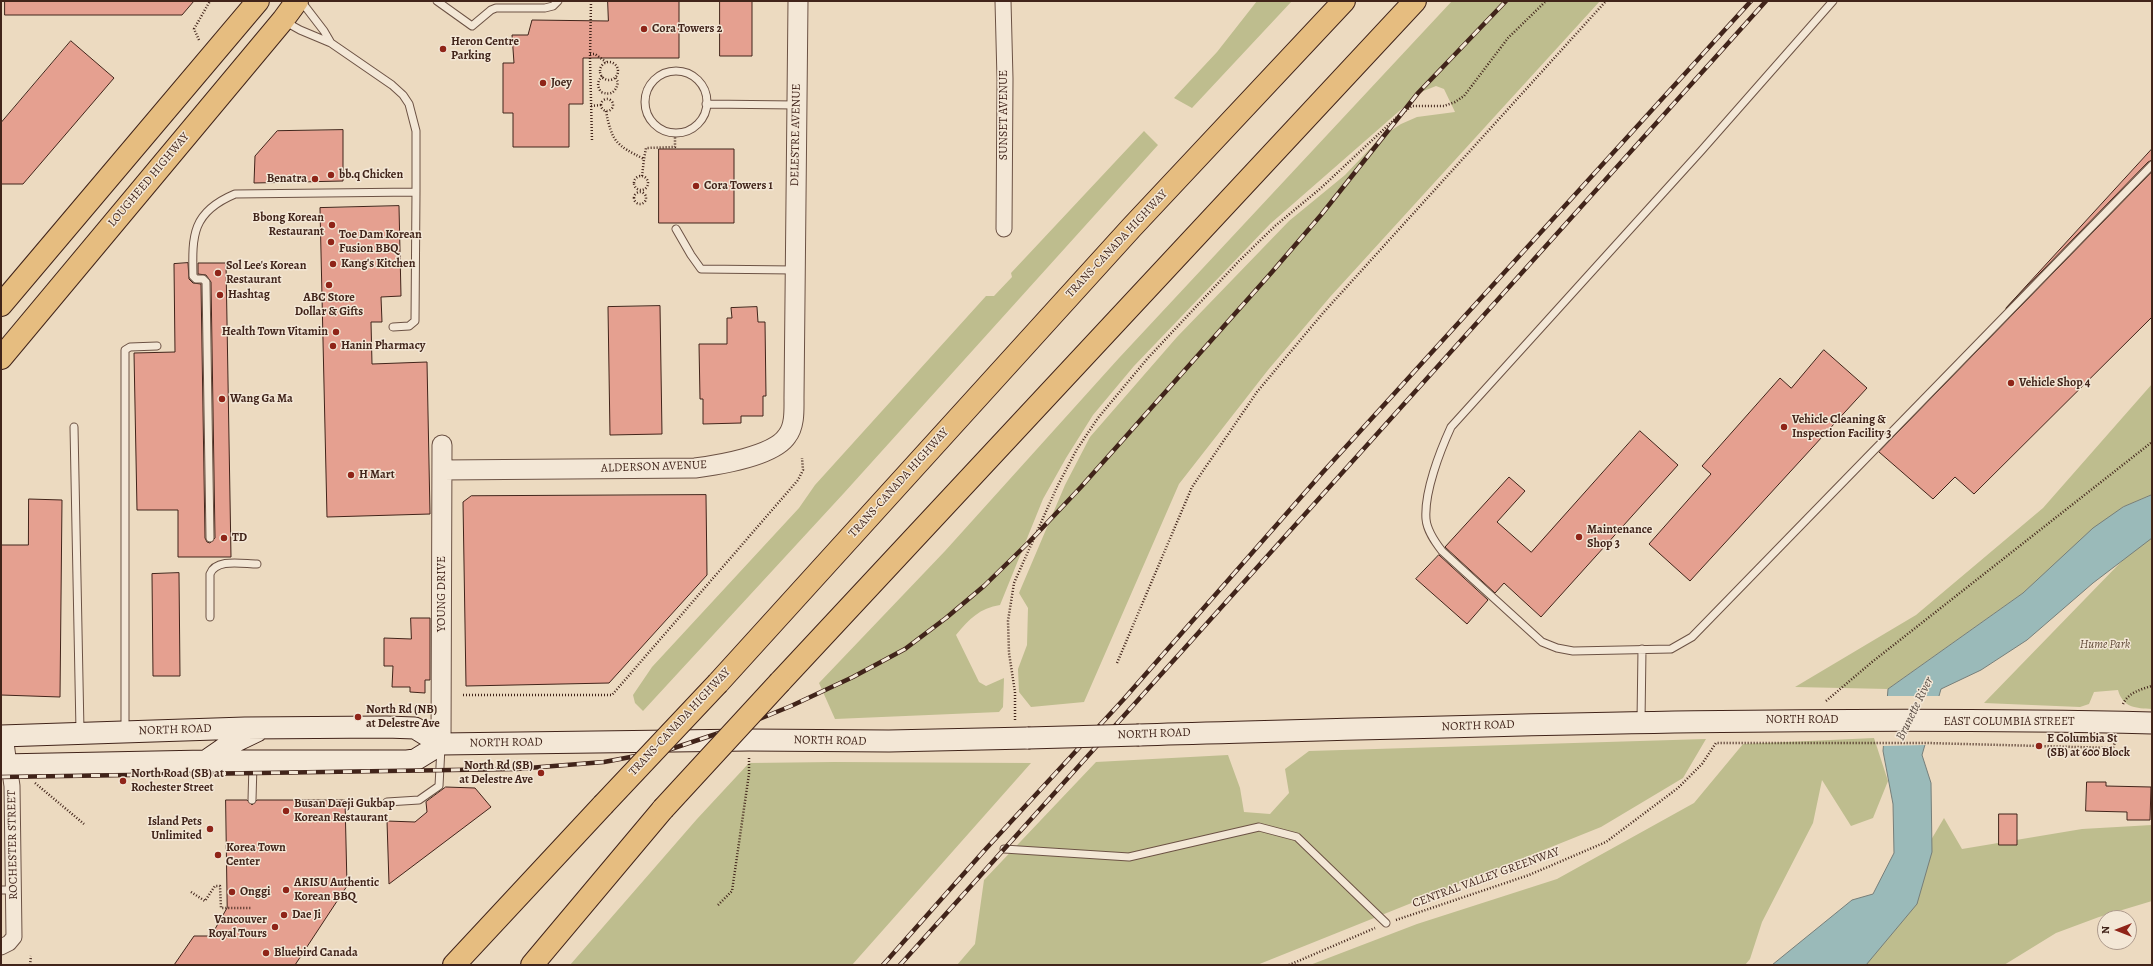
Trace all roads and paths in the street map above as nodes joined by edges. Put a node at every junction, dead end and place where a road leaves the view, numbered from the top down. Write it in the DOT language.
graph roads {
  1 [pos="210,1"];
  2 [pos="258,1"];
  3 [pos="301,1"];
  4 [pos="437,1"];
  5 [pos="558,1"];
  6 [pos="591,1"];
  7 [pos="798,1"];
  8 [pos="1003,1"];
  9 [pos="1344,1"];
  10 [pos="1415,1"];
  11 [pos="1546,1"];
  12 [pos="1606,1"];
  13 [pos="1833,1"];
  14 [pos="288,9"];
  15 [pos="331,43"];
  16 [pos="202,46"];
  17 [pos="590,54"];
  18 [pos="606,62"];
  19 [pos="602,76"];
  20 [pos="614,77"];
  21 [pos="606,94"];
  22 [pos="607,99"];
  23 [pos="706,104"];
  24 [pos="601,105"];
  25 [pos="796,105"];
  26 [pos="591,106"];
  27 [pos="606,111"];
  28 [pos="675,133"];
  29 [pos="592,141"];
  30 [pos="644,159"];
  31 [pos="2152,165"];
  32 [pos="642,176"];
  33 [pos="640,191"];
  34 [pos="416,192"];
  35 [pos="676,229"];
  36 [pos="1004,229"];
  37 [pos="794,270"];
  38 [pos="1,305"];
  39 [pos="393,327"];
  40 [pos="157,346"];
  41 [pos="1,358"];
  42 [pos="74,428"];
  43 [pos="2152,442"];
  44 [pos="442,445"];
  45 [pos="802,458"];
  46 [pos="442,470"];
  47 [pos="210,538"];
  48 [pos="257,564"];
  49 [pos="210,617"];
  50 [pos="1642,649"];
  51 [pos="1117,663"];
  52 [pos="2152,686"];
  53 [pos="463,695"];
  54 [pos="2124,702"];
  55 [pos="1802,720"];
  56 [pos="1867,720"];
  57 [pos="1641,721"];
  58 [pos="2152,723"];
  59 [pos="254,730"];
  60 [pos="125,732"];
  61 [pos="80,733"];
  62 [pos="3,736"];
  63 [pos="1021,738"];
  64 [pos="749,740"];
  65 [pos="441,744"];
  66 [pos="2113,748"];
  67 [pos="206,761"];
  68 [pos="252,761"];
  69 [pos="291,761"];
  70 [pos="5,765"];
  71 [pos="35,783"];
  72 [pos="252,800"];
  73 [pos="387,802"];
  74 [pos="84,824"];
  75 [pos="1004,849"];
  76 [pos="7,890"];
  77 [pos="191,892"];
  78 [pos="718,905"];
  79 [pos="251,908"];
  80 [pos="1386,923"];
  81 [pos="472,945"];
  82 [pos="1,947"];
  83 [pos="31,956"];
  84 [pos="30,965"];
  85 [pos="454,965"];
  86 [pos="461,965"];
  87 [pos="532,965"];
  88 [pos="1289,965"];
  1 -- 16 [label="path"];
  2 -- 38 [label="main road"];
  3 -- 15 [label="lane"];
  4 -- 5 [label="lane"];
  6 -- 17 [label="path"];
  7 -- 25 [label="street, DELESTRE AVENUE"];
  8 -- 36 [label="street, SUNSET AVENUE"];
  9 -- 81 [label="main road, TRANS-CANADA HIGHWAY, bridge"];
  10 -- 87 [label="main road, bridge"];
  11 -- 63 [label="path"];
  12 -- 51 [label="path"];
  13 -- 50 [label="lane"];
  14 -- 15 [label="lane"];
  14 -- 41 [label="main road, LOUGHEED HIGHWAY"];
  15 -- 34 [label="lane"];
  17 -- 18 [label="path"];
  17 -- 26 [label="path"];
  18 -- 19 [label="path"];
  18 -- 20 [label="path"];
  19 -- 20 [label="path"];
  19 -- 21 [label="path"];
  20 -- 21 [label="path"];
  21 -- 22 [label="path"];
  22 -- 24 [label="path"];
  22 -- 27 [label="path"];
  23 -- 25 [label="lane"];
  23 -- 28 [label="lane"];
  23 -- 28 [label="lane"];
  24 -- 26 [label="path"];
  24 -- 27 [label="path"];
  25 -- 37 [label="street, DELESTRE AVENUE"];
  26 -- 29 [label="path"];
  27 -- 30 [label="path"];
  28 -- 30 [label="path"];
  30 -- 32 [label="path"];
  31 -- 50 [label="lane"];
  32 -- 33 [label="path"];
  32 -- 33 [label="path"];
  33 -- 33 [label="path"];
  34 -- 39 [label="lane"];
  34 -- 47 [label="lane"];
  35 -- 37 [label="lane"];
  37 -- 46 [label="street, ALDERSON AVENUE"];
  40 -- 60 [label="lane"];
  42 -- 61 [label="lane"];
  43 -- 55 [label="path"];
  44 -- 46 [label="street, YOUNG DRIVE"];
  45 -- 53 [label="path"];
  46 -- 65 [label="street, YOUNG DRIVE"];
  48 -- 49 [label="lane"];
  50 -- 57 [label="lane"];
  52 -- 54 [label="path"];
  55 -- 56 [label="main road, NORTH ROAD"];
  55 -- 57 [label="main road, NORTH ROAD"];
  56 -- 58 [label="main road, EAST COLUMBIA STREET"];
  57 -- 63 [label="main road, NORTH ROAD, bridge"];
  59 -- 60 [label="main road, NORTH ROAD"];
  59 -- 65 [label="main road, NORTH ROAD"];
  59 -- 67 [label="main road"];
  59 -- 69 [label="main road"];
  60 -- 61 [label="main road, NORTH ROAD"];
  61 -- 62 [label="main road, NORTH ROAD"];
  62 -- 70 [label="street, ROCHESTER STREET"];
  63 -- 64 [label="main road, NORTH ROAD"];
  64 -- 65 [label="main road, NORTH ROAD"];
  64 -- 78 [label="path"];
  65 -- 69 [label="main road"];
  65 -- 73 [label="lane"];
  66 -- 80 [label="path, CENTRAL VALLEY GREENWAY"];
  67 -- 68 [label="main road"];
  67 -- 70 [label="main road"];
  68 -- 69 [label="main road"];
  68 -- 72 [label="lane"];
  70 -- 76 [label="street, ROCHESTER STREET"];
  71 -- 74 [label="path"];
  75 -- 80 [label="lane"];
  76 -- 82 [label="street, ROCHESTER STREET"];
  77 -- 79 [label="path"];
  80 -- 88 [label="path, CENTRAL VALLEY GREENWAY"];
  81 -- 85 [label="main road, TRANS-CANADA HIGHWAY"];
  81 -- 86 [label="main road"];
  83 -- 84 [label="path"];
}
